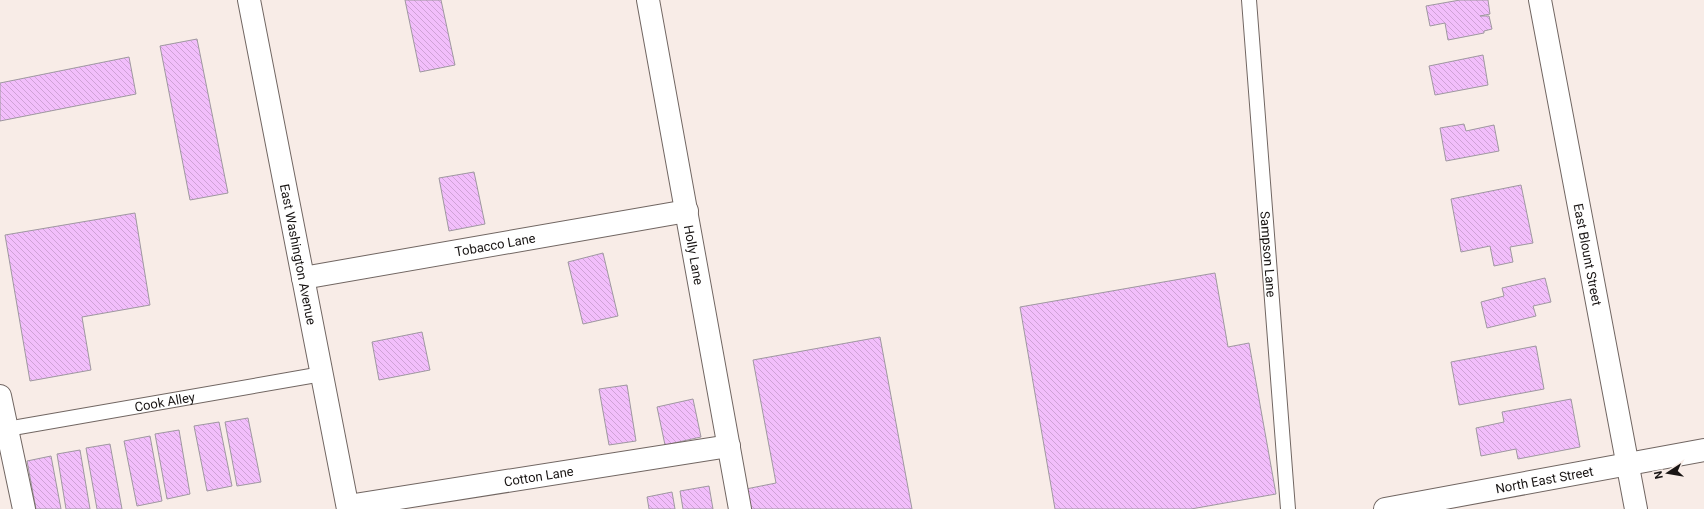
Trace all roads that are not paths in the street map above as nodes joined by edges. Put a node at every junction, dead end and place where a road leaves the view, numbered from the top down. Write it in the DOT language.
graph roads {
  1 [pos="249,0"];
  2 [pos="648,0"];
  3 [pos="1249,0"];
  4 [pos="1540,0"];
  5 [pos="687,211"];
  6 [pos="303,278"];
  7 [pos="322,374"];
  8 [pos="0,396"];
  9 [pos="7,429"];
  10 [pos="729,446"];
  11 [pos="1704,450"];
  12 [pos="1628,464"];
  13 [pos="348,508"];
  14 [pos="24,509"];
  15 [pos="740,509"];
  16 [pos="1288,509"];
  17 [pos="1384,509"];
  18 [pos="1636,509"];
  1 -- 6 [label="street, East Washington Avenue"];
  2 -- 5 [label="street, Holly Lane"];
  3 -- 16 [label="lane, Sampson Lane"];
  4 -- 12 [label="street, East Blount Street"];
  5 -- 6 [label="street, Tobacco Lane"];
  5 -- 10 [label="street, Holly Lane"];
  6 -- 7 [label="street, East Washington Avenue"];
  7 -- 9 [label="lane, Cook Alley"];
  7 -- 13 [label="street, East Washington Avenue"];
  8 -- 9 [label="street"];
  9 -- 14 [label="street"];
  10 -- 13 [label="street, Cotton Lane"];
  10 -- 15 [label="street, Holly Lane"];
  11 -- 12 [label="street, North East Street"];
  12 -- 17 [label="street, North East Street"];
  12 -- 18 [label="street, East Blount Street"];
}
